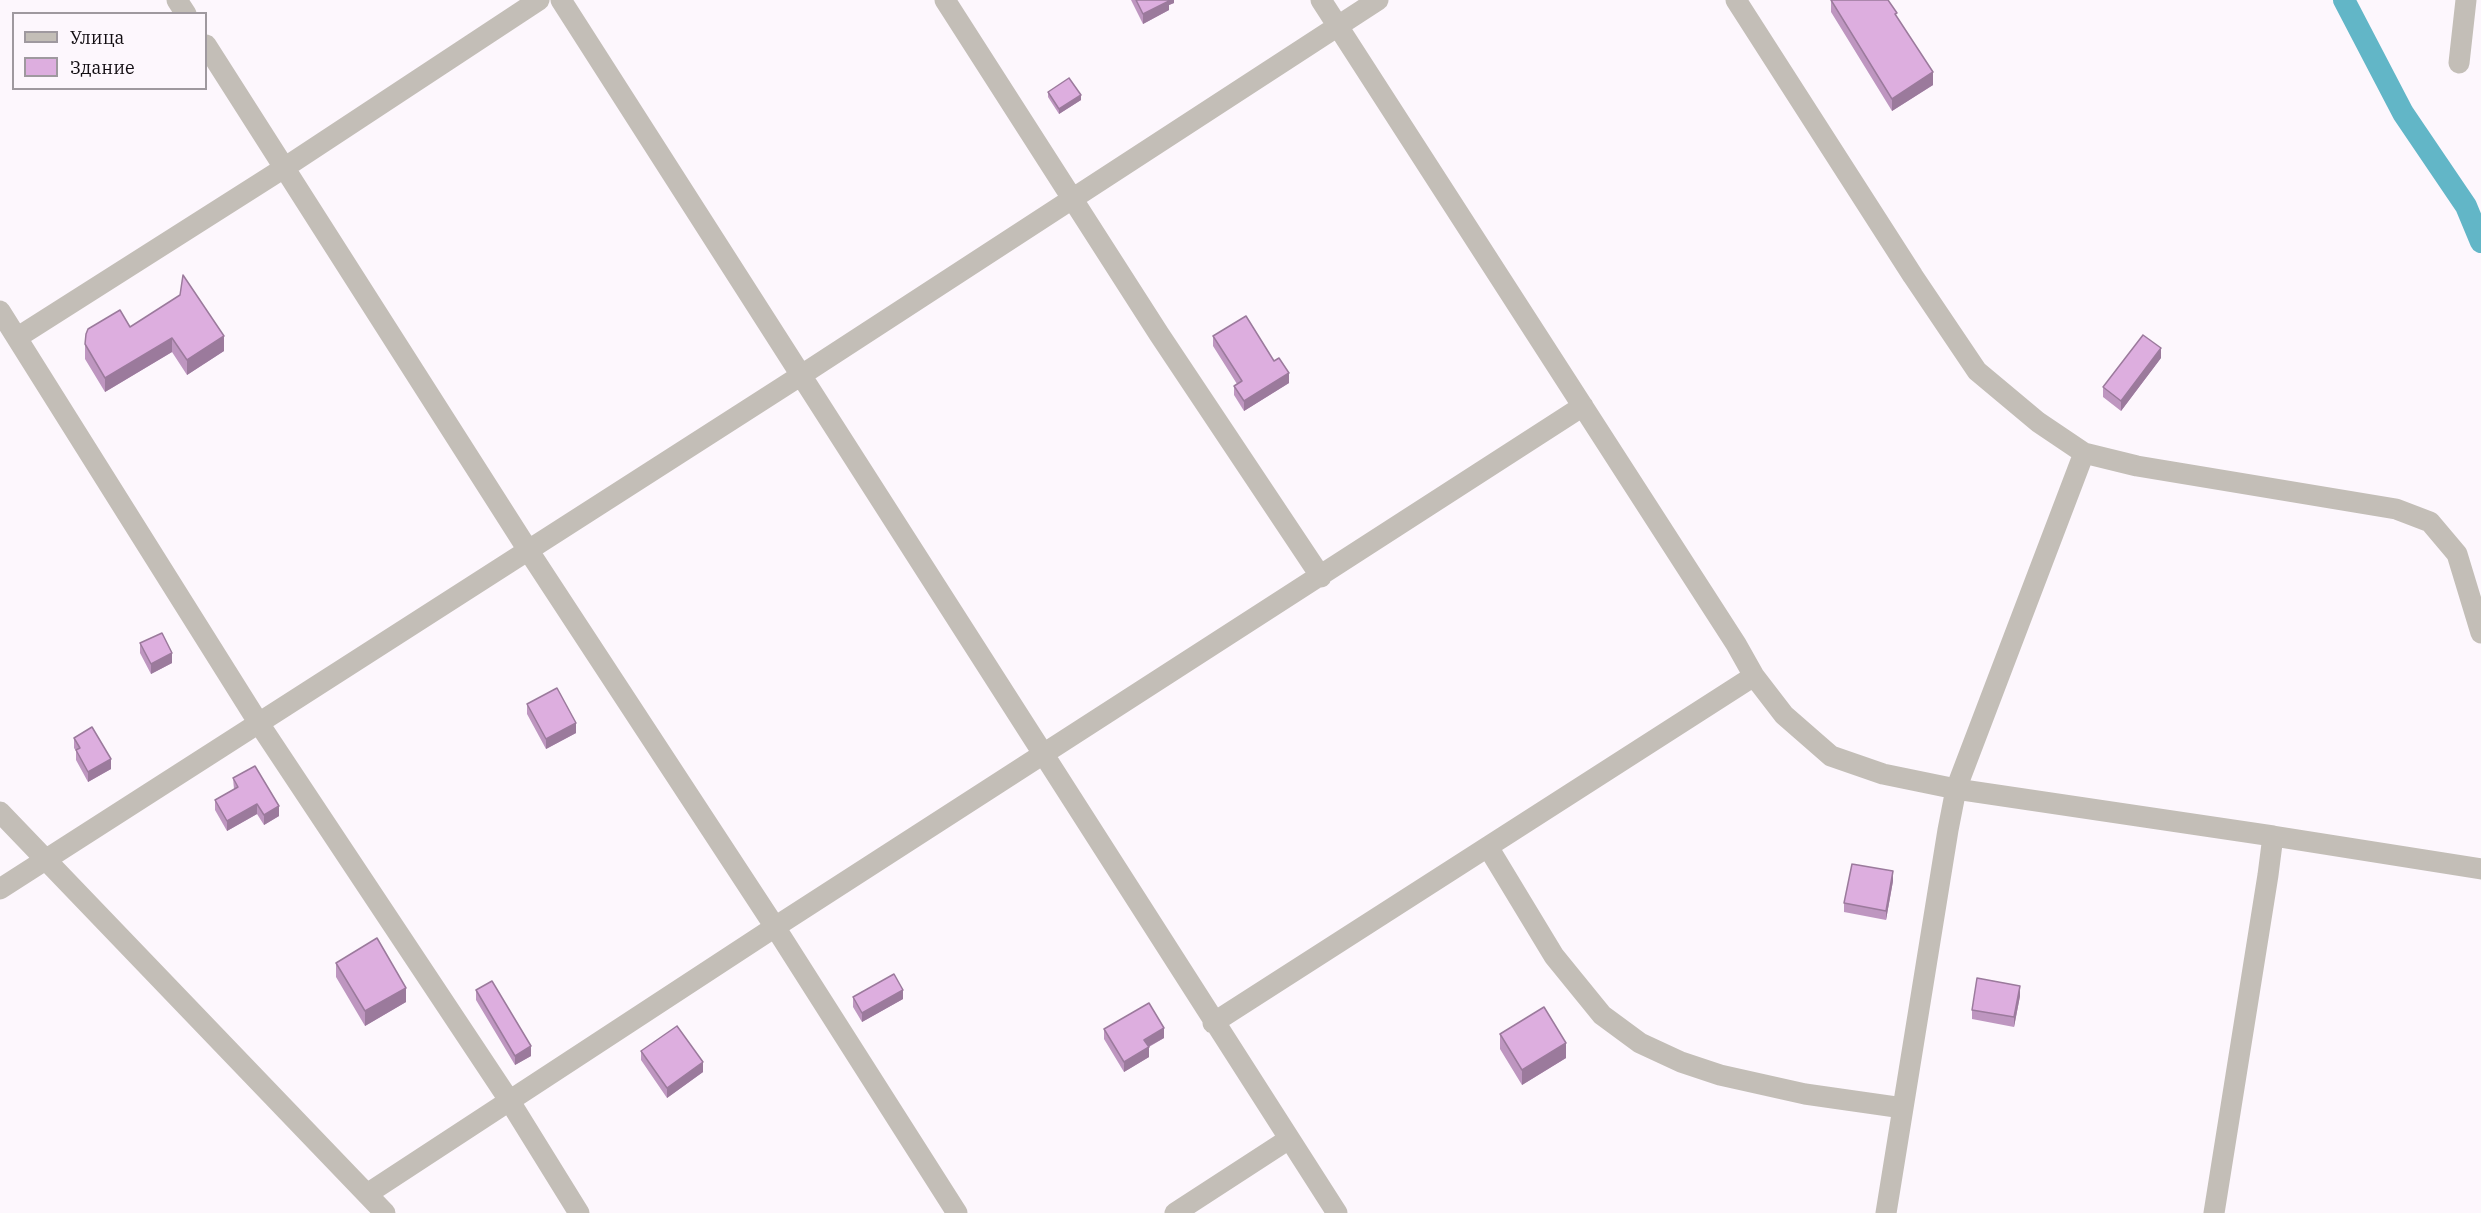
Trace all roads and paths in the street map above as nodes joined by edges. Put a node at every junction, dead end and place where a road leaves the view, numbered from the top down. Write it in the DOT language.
graph roads {
  1 [pos="539,0"];
  2 [pos="561,0"];
  3 [pos="945,0"];
  4 [pos="1321,0"];
  5 [pos="1378,0"];
  6 [pos="1737,0"];
  7 [pos="2466,0"];
  8 [pos="1338,26"];
  9 [pos="207,47"];
  10 [pos="2459,63"];
  11 [pos="284,168"];
  12 [pos="1073,199"];
  13 [pos="0,311"];
  14 [pos="18,338"];
  15 [pos="800,376"];
  16 [pos="1583,406"];
  17 [pos="2084,453"];
  18 [pos="528,550"];
  19 [pos="1321,577"];
  20 [pos="2481,633"];
  21 [pos="1754,676"];
  22 [pos="258,722"];
  23 [pos="1043,755"];
  24 [pos="1956,789"];
  25 [pos="0,812"];
  26 [pos="2273,836"];
  27 [pos="1488,847"];
  28 [pos="46,860"];
  29 [pos="2481,869"];
  30 [pos="0,889"];
  31 [pos="775,927"];
  32 [pos="1214,1023"];
  33 [pos="509,1100"];
  34 [pos="1903,1108"];
  35 [pos="1289,1139"];
  36 [pos="367,1194"];
  37 [pos="385,1213"];
  38 [pos="579,1213"];
  39 [pos="957,1213"];
  40 [pos="1175,1213"];
  41 [pos="1337,1213"];
  42 [pos="1886,1213"];
  43 [pos="2214,1213"];
  1 -- 11 [label="street"];
  2 -- 15 [label="street"];
  3 -- 12 [label="street"];
  4 -- 8 [label="street"];
  5 -- 8 [label="street"];
  6 -- 17 [label="street"];
  7 -- 10 [label="street"];
  8 -- 12 [label="street"];
  8 -- 16 [label="street"];
  9 -- 11 [label="street"];
  11 -- 14 [label="street"];
  11 -- 18 [label="street"];
  12 -- 15 [label="street"];
  12 -- 19 [label="street"];
  13 -- 14 [label="street"];
  14 -- 22 [label="street"];
  15 -- 18 [label="street"];
  15 -- 23 [label="street"];
  16 -- 19 [label="street"];
  16 -- 21 [label="street"];
  17 -- 20 [label="street"];
  17 -- 24 [label="street"];
  18 -- 22 [label="street"];
  18 -- 31 [label="street"];
  19 -- 23 [label="street"];
  21 -- 24 [label="street"];
  21 -- 27 [label="street"];
  22 -- 28 [label="street"];
  22 -- 33 [label="street"];
  23 -- 31 [label="street"];
  23 -- 32 [label="street"];
  24 -- 26 [label="street"];
  24 -- 34 [label="street"];
  25 -- 28 [label="street"];
  26 -- 29 [label="street"];
  26 -- 43 [label="street"];
  27 -- 32 [label="street"];
  27 -- 34 [label="street"];
  28 -- 30 [label="street"];
  28 -- 36 [label="street"];
  31 -- 33 [label="street"];
  31 -- 39 [label="street"];
  32 -- 35 [label="street"];
  33 -- 36 [label="street"];
  33 -- 38 [label="street"];
  34 -- 42 [label="street"];
  35 -- 40 [label="street"];
  35 -- 41 [label="street"];
  36 -- 37 [label="street"];
}
